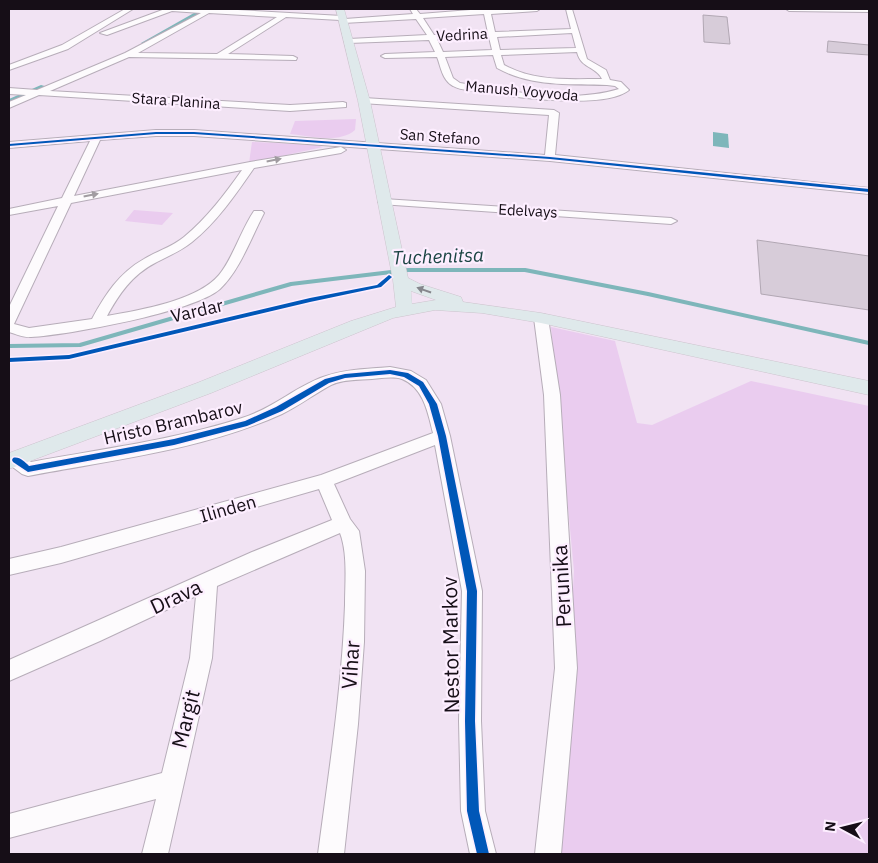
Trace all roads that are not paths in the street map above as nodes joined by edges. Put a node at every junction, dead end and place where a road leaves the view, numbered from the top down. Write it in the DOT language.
graph roads {
  1 [pos="130,9"];
  2 [pos="172,9"];
  3 [pos="217,9"];
  4 [pos="312,9"];
  5 [pos="537,9"];
  6 [pos="569,9"];
  7 [pos="789,9"];
  8 [pos="486,10"];
  9 [pos="869,10"];
  10 [pos="199,11"];
  11 [pos="416,12"];
  12 [pos="283,16"];
  13 [pos="342,16"];
  14 [pos="306,18"];
  15 [pos="575,31"];
  16 [pos="493,34"];
  17 [pos="433,37"];
  18 [pos="349,41"];
  19 [pos="65,47"];
  20 [pos="580,50"];
  21 [pos="498,53"];
  22 [pos="121,55"];
  23 [pos="442,55"];
  24 [pos="42,56"];
  25 [pos="220,56"];
  26 [pos="385,56"];
  27 [pos="293,58"];
  28 [pos="9,62"];
  29 [pos="9,68"];
  30 [pos="608,82"];
  31 [pos="9,91"];
  32 [pos="31,92"];
  33 [pos="9,98"];
  34 [pos="364,101"];
  35 [pos="9,105"];
  36 [pos="344,105"];
  37 [pos="96,139"];
  38 [pos="9,145"];
  39 [pos="373,146"];
  40 [pos="550,158"];
  41 [pos="250,165"];
  42 [pos="869,191"];
  43 [pos="66,200"];
  44 [pos="384,202"];
  45 [pos="9,212"];
  46 [pos="258,213"];
  47 [pos="671,221"];
  48 [pos="399,272"];
  49 [pos="482,308"];
  50 [pos="405,310"];
  51 [pos="540,318"];
  52 [pos="9,320"];
  53 [pos="97,323"];
  54 [pos="9,327"];
  55 [pos="869,388"];
  56 [pos="442,436"];
  57 [pos="12,460"];
  58 [pos="324,481"];
  59 [pos="343,524"];
  60 [pos="9,566"];
  61 [pos="207,582"];
  62 [pos="9,670"];
  63 [pos="171,783"];
  64 [pos="9,826"];
  65 [pos="155,854"];
  66 [pos="331,854"];
  67 [pos="483,854"];
  68 [pos="548,854"];
  1 -- 19 [label="street"];
  2 -- 10 [label="street"];
  2 -- 19 [label="street"];
  3 -- 10 [label="street"];
  4 -- 14 [label="street"];
  5 -- 8 [label="street"];
  6 -- 15 [label="street"];
  7 -- 9 [label="street"];
  8 -- 11 [label="street"];
  8 -- 16 [label="street"];
  10 -- 12 [label="street"];
  10 -- 22 [label="street"];
  10 -- 22 [label="street"];
  11 -- 13 [label="street"];
  11 -- 17 [label="street, Manush Voyvoda"];
  12 -- 14 [label="street"];
  12 -- 25 [label="street"];
  13 -- 14 [label="street"];
  13 -- 18 [label="main road"];
  15 -- 16 [label="street, Vedrina"];
  15 -- 20 [label="street"];
  16 -- 17 [label="street, Vedrina"];
  16 -- 21 [label="street"];
  17 -- 18 [label="street, Vedrina"];
  17 -- 23 [label="street, Manush Voyvoda"];
  18 -- 34 [label="main road"];
  19 -- 24 [label="street"];
  20 -- 21 [label="street"];
  20 -- 30 [label="street"];
  21 -- 23 [label="street"];
  21 -- 30 [label="street"];
  22 -- 25 [label="street"];
  22 -- 32 [label="street"];
  22 -- 32 [label="street"];
  23 -- 26 [label="street"];
  23 -- 30 [label="street, Manush Voyvoda"];
  24 -- 28 [label="street"];
  24 -- 29 [label="street"];
  25 -- 27 [label="street"];
  31 -- 32 [label="street, Stara Planina"];
  32 -- 33 [label="street"];
  32 -- 35 [label="street"];
  32 -- 36 [label="street, Stara Planina"];
  34 -- 39 [label="main road"];
  34 -- 40 [label="street"];
  37 -- 38 [label="street, San Stefano"];
  37 -- 39 [label="street, San Stefano"];
  37 -- 43 [label="street"];
  39 -- 40 [label="street, San Stefano"];
  41 -- 39 [label="street, one-way"];
  39 -- 44 [label="main road"];
  40 -- 42 [label="street, San Stefano"];
  43 -- 41 [label="street, one-way"];
  41 -- 53 [label="street"];
  43 -- 45 [label="street"];
  43 -- 52 [label="street"];
  44 -- 47 [label="street, Edelvays"];
  44 -- 48 [label="main road"];
  46 -- 53 [label="street"];
  49 -- 48 [label="main road, one-way"];
  48 -- 50 [label="main road"];
  49 -- 50 [label="main road"];
  49 -- 51 [label="main road"];
  50 -- 57 [label="main road"];
  51 -- 55 [label="main road"];
  51 -- 68 [label="street, Perunika"];
  53 -- 54 [label="street"];
  56 -- 57 [label="street, Hristo Brambarov"];
  56 -- 58 [label="street, Ilinden"];
  56 -- 67 [label="street, Nestor Markov"];
  58 -- 59 [label="street, Vihar"];
  58 -- 60 [label="street, Ilinden"];
  59 -- 61 [label="street, Drava"];
  59 -- 66 [label="street, Vihar"];
  61 -- 62 [label="street, Drava"];
  61 -- 63 [label="street, Margit"];
  63 -- 64 [label="street"];
  63 -- 65 [label="street, Margit"];
}
